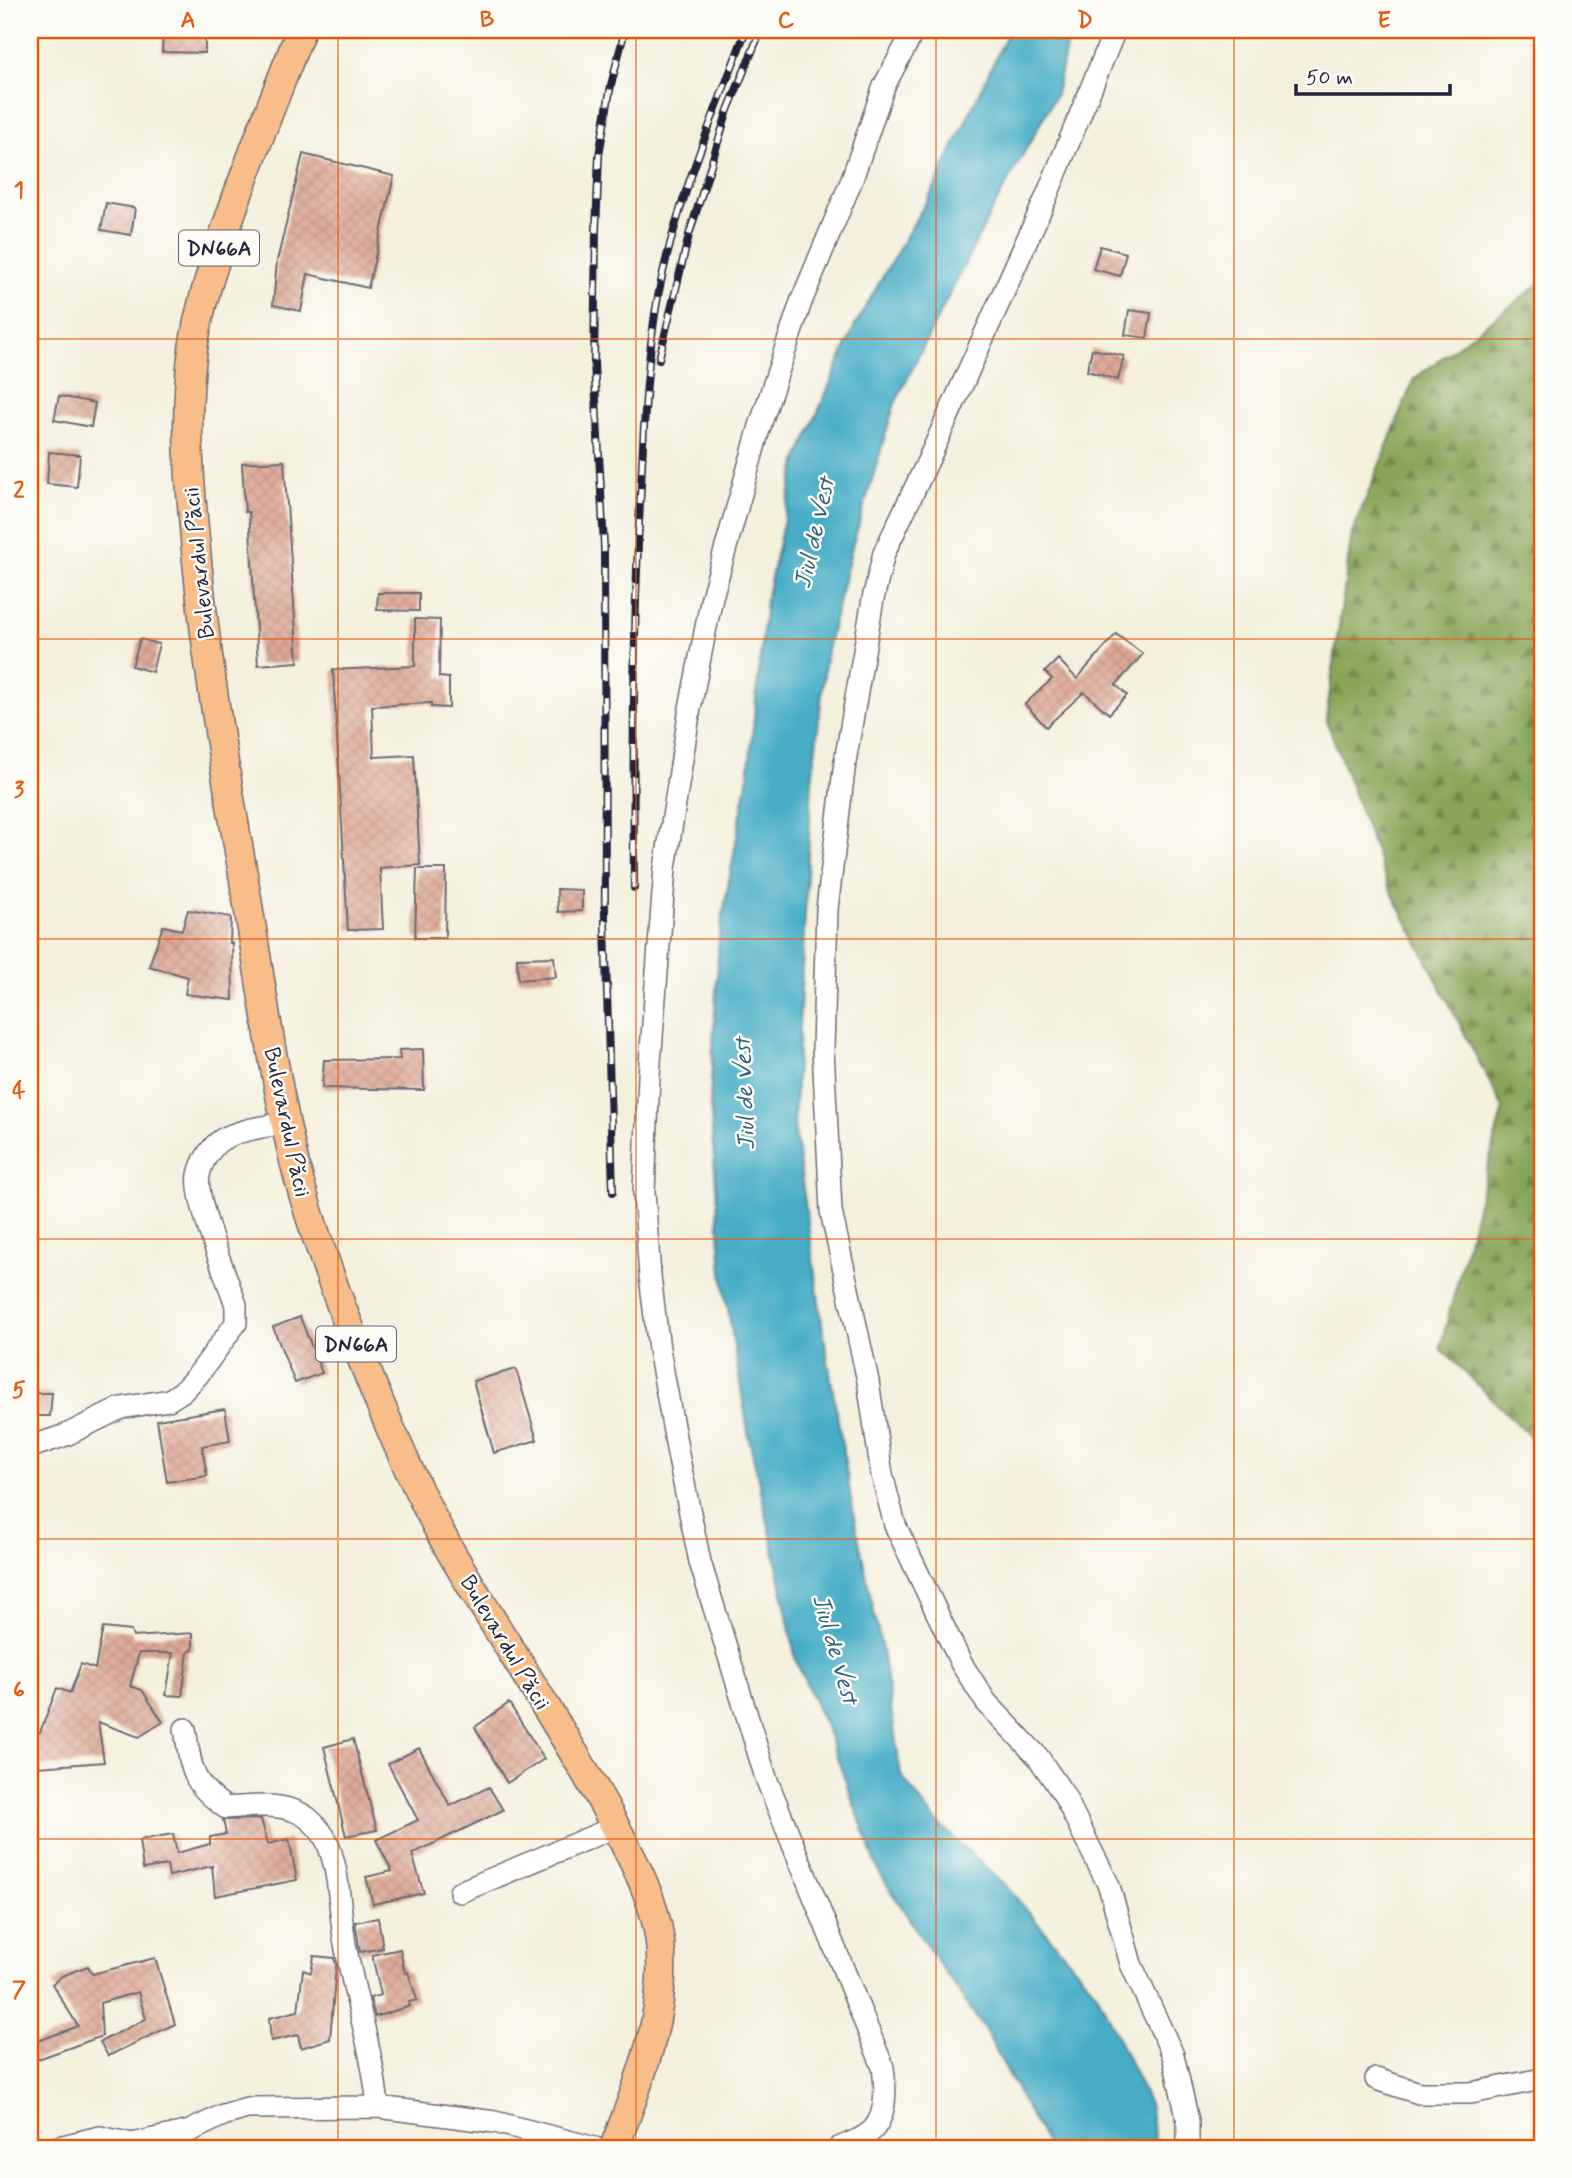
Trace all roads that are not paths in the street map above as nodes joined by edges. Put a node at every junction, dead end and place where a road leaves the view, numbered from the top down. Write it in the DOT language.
graph roads {
  1 [pos="301,30"];
  2 [pos="914,30"];
  3 [pos="1115,30"];
  4 [pos="286,1123"];
  5 [pos="30,1447"];
  6 [pos="185,1729"];
  7 [pos="615,1827"];
  8 [pos="460,1892"];
  9 [pos="1376,2079"];
  10 [pos="1542,2079"];
  11 [pos="378,2106"];
  12 [pos="55,2148"];
  13 [pos="595,2148"];
  14 [pos="614,2148"];
  15 [pos="839,2148"];
  16 [pos="1188,2148"];
  1 -- 4 [label="main road, Bulevardul Păcii / DN66A"];
  2 -- 15 [label="street"];
  3 -- 16 [label="street"];
  4 -- 5 [label="street"];
  4 -- 7 [label="main road, Bulevardul Păcii / DN66A"];
  6 -- 11 [label="street"];
  7 -- 8 [label="street"];
  7 -- 14 [label="main road, Bulevardul Păcii / DN66A"];
  9 -- 10 [label="street"];
  11 -- 12 [label="street"];
  11 -- 13 [label="street"];
}
